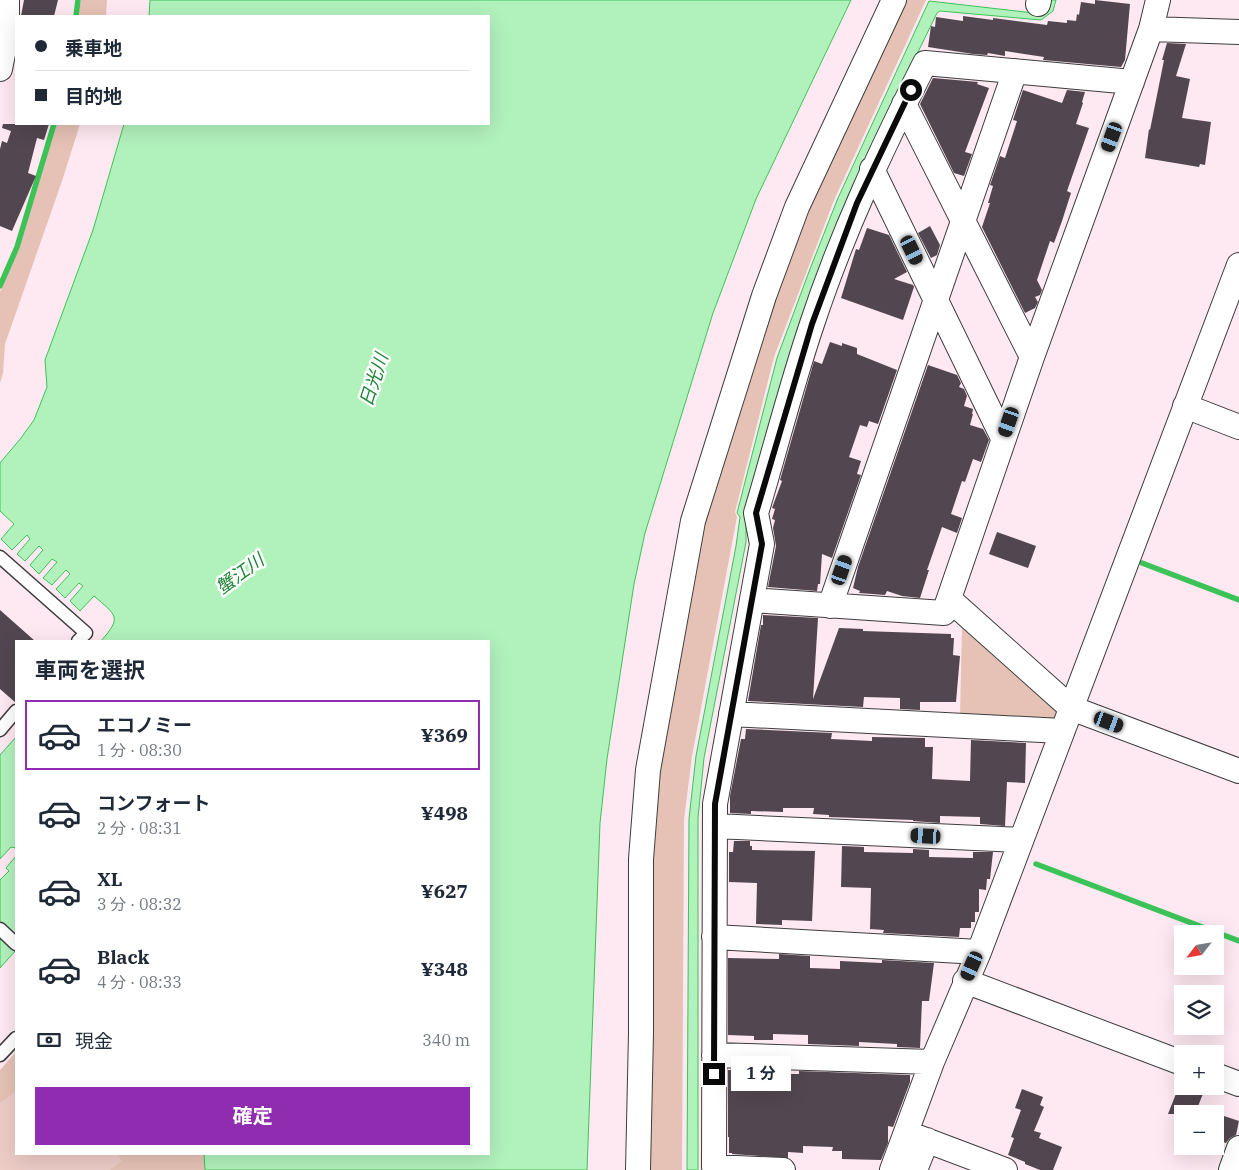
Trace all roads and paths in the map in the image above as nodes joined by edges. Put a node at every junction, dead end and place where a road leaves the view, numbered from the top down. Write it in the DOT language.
graph roads {
  1 [pos="7,0"];
  2 [pos="894,0"];
  3 [pos="1158,0"];
  4 [pos="1151,29"];
  5 [pos="1239,32"];
  6 [pos="0,69"];
  7 [pos="1015,71"];
  8 [pos="1132,82"];
  9 [pos="904,104"];
  10 [pos="872,168"];
  11 [pos="962,221"];
  12 [pos="1239,265"];
  13 [pos="936,299"];
  14 [pos="1032,357"];
  15 [pos="1185,406"];
  16 [pos="1239,427"];
  17 [pos="1003,438"];
  18 [pos="0,557"];
  19 [pos="949,599"];
  20 [pos="752,600"];
  21 [pos="830,606"];
  22 [pos="79,640"];
  23 [pos="1071,708"];
  24 [pos="15,713"];
  25 [pos="731,714"];
  26 [pos="0,730"];
  27 [pos="1062,731"];
  28 [pos="1239,771"];
  29 [pos="715,826"];
  30 [pos="1021,840"];
  31 [pos="0,929"];
  32 [pos="714,937"];
  33 [pos="15,943"];
  34 [pos="979,952"];
  35 [pos="965,981"];
  36 [pos="15,1039"];
  37 [pos="0,1055"];
  38 [pos="714,1055"];
  39 [pos="1174,1060"];
  40 [pos="932,1062"];
  41 [pos="1224,1078"];
  42 [pos="1239,1084"];
  43 [pos="917,1136"];
  44 [pos="1239,1148"];
  45 [pos="714,1168"];
  46 [pos="638,1170"];
  47 [pos="783,1170"];
  48 [pos="892,1170"];
  49 [pos="915,1170"];
  50 [pos="1005,1170"];
  51 [pos="1231,1170"];
  1 -- 6 [label="street"];
  2 -- 46 [label="street"];
  3 -- 4 [label="street"];
  4 -- 5 [label="street"];
  4 -- 8 [label="street"];
  7 -- 8 [label="street"];
  7 -- 9 [label="street"];
  7 -- 11 [label="street"];
  8 -- 14 [label="street"];
  9 -- 10 [label="street"];
  9 -- 11 [label="street"];
  10 -- 13 [label="street"];
  10 -- 20 [label="street"];
  11 -- 13 [label="street"];
  11 -- 14 [label="street"];
  12 -- 15 [label="street"];
  13 -- 17 [label="street"];
  13 -- 21 [label="street"];
  14 -- 17 [label="street"];
  15 -- 16 [label="street"];
  15 -- 23 [label="street"];
  17 -- 19 [label="street"];
  18 -- 22 [label="lane"];
  19 -- 21 [label="street"];
  19 -- 23 [label="street"];
  20 -- 21 [label="street"];
  20 -- 25 [label="street"];
  23 -- 27 [label="street"];
  23 -- 28 [label="street"];
  24 -- 26 [label="lane"];
  25 -- 27 [label="street"];
  25 -- 29 [label="street"];
  27 -- 30 [label="street"];
  29 -- 30 [label="street"];
  29 -- 32 [label="street"];
  30 -- 34 [label="street"];
  31 -- 33 [label="lane"];
  32 -- 34 [label="street"];
  32 -- 38 [label="street"];
  34 -- 35 [label="street"];
  35 -- 39 [label="street"];
  35 -- 40 [label="street"];
  36 -- 37 [label="lane"];
  38 -- 40 [label="street"];
  38 -- 45 [label="street"];
  40 -- 43 [label="street"];
  41 -- 42 [label="street"];
  43 -- 48 [label="street"];
  43 -- 49 [label="street"];
  43 -- 50 [label="street"];
  44 -- 51 [label="street"];
  45 -- 47 [label="street"];
}
